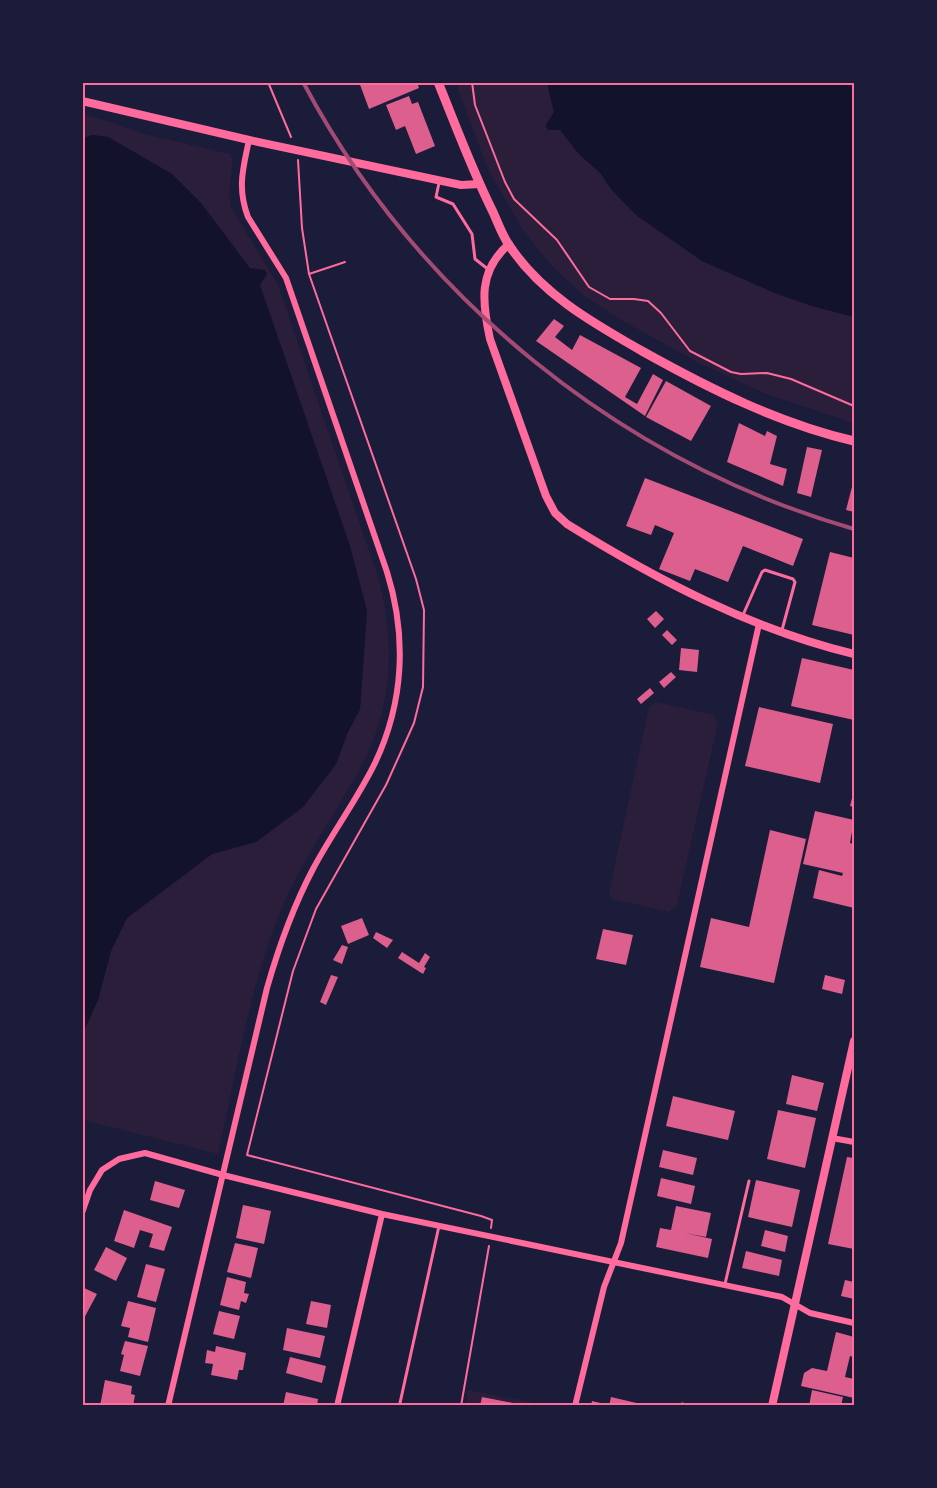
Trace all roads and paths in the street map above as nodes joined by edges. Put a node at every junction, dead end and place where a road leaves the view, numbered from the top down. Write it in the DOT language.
graph roads {
  1 [pos="268,82"];
  2 [pos="438,82"];
  3 [pos="472,82"];
  4 [pos="82,101"];
  5 [pos="249,140"];
  6 [pos="292,140"];
  7 [pos="298,159"];
  8 [pos="440,181"];
  9 [pos="480,184"];
  10 [pos="508,244"];
  11 [pos="345,262"];
  12 [pos="307,264"];
  13 [pos="489,270"];
  14 [pos="309,274"];
  15 [pos="855,406"];
  16 [pos="855,441"];
  17 [pos="743,617"];
  18 [pos="759,624"];
  19 [pos="782,632"];
  20 [pos="855,654"];
  21 [pos="855,1041"];
  22 [pos="832,1138"];
  23 [pos="855,1142"];
  24 [pos="223,1175"];
  25 [pos="749,1181"];
  26 [pos="82,1213"];
  27 [pos="382,1214"];
  28 [pos="439,1226"];
  29 [pos="491,1227"];
  30 [pos="491,1238"];
  31 [pos="613,1263"];
  32 [pos="725,1285"];
  33 [pos="796,1304"];
  34 [pos="855,1323"];
  35 [pos="400,1403"];
  36 [pos="682,1404"];
  37 [pos="168,1406"];
  38 [pos="337,1406"];
  39 [pos="461,1406"];
  40 [pos="575,1406"];
  41 [pos="691,1406"];
  42 [pos="772,1406"];
  1 -- 6 [label="path"];
  2 -- 9 [label="main road"];
  3 -- 15 [label="path"];
  4 -- 5 [label="street"];
  5 -- 8 [label="street"];
  5 -- 24 [label="street"];
  7 -- 12 [label="path"];
  8 -- 9 [label="street"];
  8 -- 13 [label="lane"];
  9 -- 10 [label="main road"];
  10 -- 13 [label="street"];
  10 -- 16 [label="main road"];
  11 -- 14 [label="path"];
  13 -- 17 [label="street"];
  17 -- 18 [label="street"];
  17 -- 19 [label="lane"];
  18 -- 19 [label="street"];
  18 -- 31 [label="street"];
  19 -- 20 [label="street"];
  21 -- 22 [label="street"];
  22 -- 23 [label="street"];
  22 -- 33 [label="street"];
  24 -- 26 [label="street"];
  24 -- 27 [label="street"];
  24 -- 37 [label="street"];
  25 -- 32 [label="lane"];
  27 -- 28 [label="street"];
  27 -- 38 [label="street"];
  28 -- 30 [label="street"];
  28 -- 35 [label="lane"];
  29 -- 30 [label="path"];
  30 -- 31 [label="street"];
  30 -- 39 [label="path"];
  31 -- 32 [label="street"];
  31 -- 40 [label="street"];
  32 -- 33 [label="street"];
  33 -- 34 [label="street"];
  33 -- 42 [label="street"];
  36 -- 41 [label="lane"];
}
